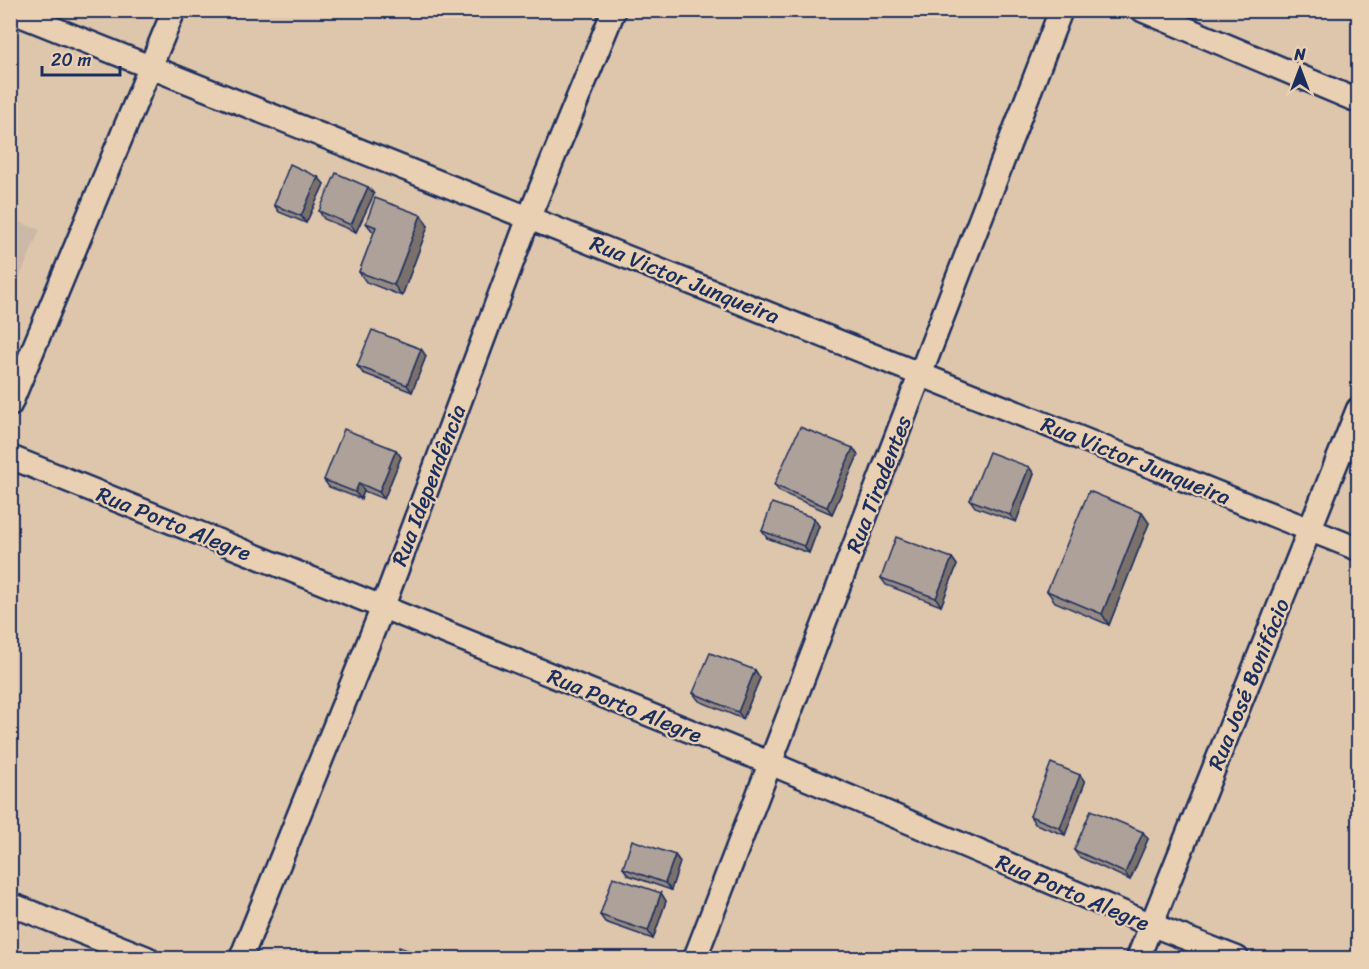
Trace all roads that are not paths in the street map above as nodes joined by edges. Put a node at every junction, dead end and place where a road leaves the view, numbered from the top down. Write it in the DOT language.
graph roads {
  1 [pos="10,10"];
  2 [pos="174,10"];
  3 [pos="614,10"];
  4 [pos="1061,10"];
  5 [pos="1142,10"];
  6 [pos="152,67"];
  7 [pos="1359,101"];
  8 [pos="529,217"];
  9 [pos="920,374"];
  10 [pos="10,405"];
  11 [pos="1359,409"];
  12 [pos="10,457"];
  13 [pos="1309,528"];
  14 [pos="1359,549"];
  15 [pos="382,609"];
  16 [pos="772,764"];
  17 [pos="10,904"];
  18 [pos="1152,926"];
  19 [pos="147,958"];
  20 [pos="241,958"];
  21 [pos="695,958"];
  22 [pos="1138,958"];
  23 [pos="1237,958"];
  1 -- 6 [label="street, Rua Victor Junqueira"];
  2 -- 6 [label="street"];
  3 -- 8 [label="street, Rua Idependência"];
  4 -- 9 [label="street, Rua Tiradentes"];
  5 -- 7 [label="street"];
  6 -- 8 [label="street, Rua Victor Junqueira"];
  6 -- 10 [label="street"];
  8 -- 9 [label="street, Rua Victor Junqueira"];
  8 -- 15 [label="street, Rua Idependência"];
  9 -- 13 [label="street, Rua Victor Junqueira"];
  9 -- 16 [label="street, Rua Tiradentes"];
  11 -- 13 [label="street, Rua José Bonifácio"];
  12 -- 15 [label="street, Rua Porto Alegre"];
  13 -- 14 [label="street, Rua Victor Junqueira"];
  13 -- 18 [label="street, Rua José Bonifácio"];
  15 -- 16 [label="street, Rua Porto Alegre"];
  15 -- 20 [label="street, Rua Idependência"];
  16 -- 18 [label="street, Rua Porto Alegre"];
  16 -- 21 [label="street, Rua Tiradentes"];
  17 -- 19 [label="street"];
  18 -- 22 [label="street, Rua José Bonifácio"];
  18 -- 23 [label="street, Rua Porto Alegre"];
}
